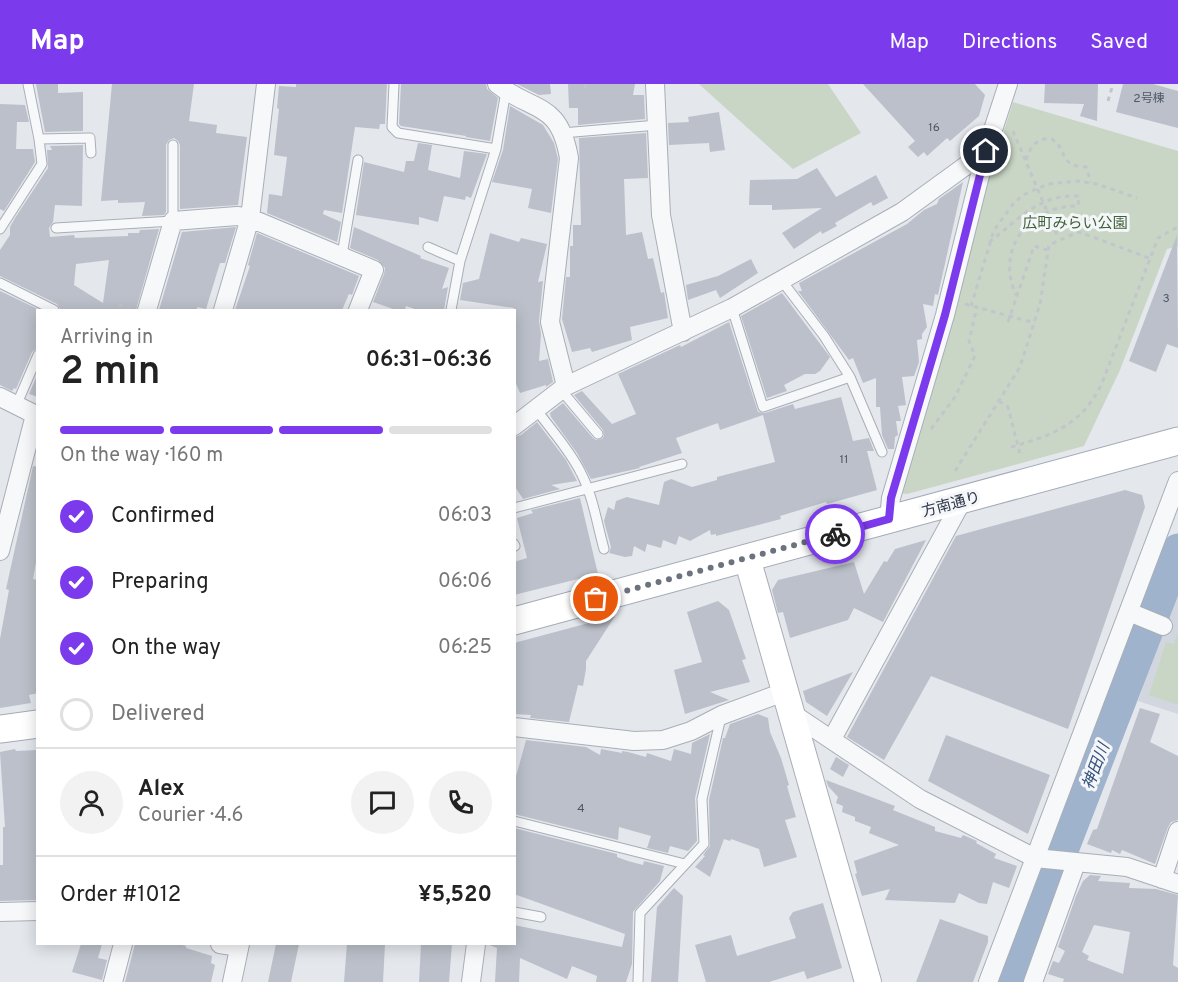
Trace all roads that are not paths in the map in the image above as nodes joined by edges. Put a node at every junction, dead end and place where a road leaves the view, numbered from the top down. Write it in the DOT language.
graph roads {
  1 [pos="28,84"];
  2 [pos="266,84"];
  3 [pos="394,84"];
  4 [pos="655,84"];
  5 [pos="1008,84"];
  6 [pos="502,87"];
  7 [pos="657,125"];
  8 [pos="562,133"];
  9 [pos="39,139"];
  10 [pos="173,145"];
  11 [pos="496,149"];
  12 [pos="986,151"];
  13 [pos="91,153"];
  14 [pos="358,160"];
  15 [pos="250,219"];
  16 [pos="173,221"];
  17 [pos="56,228"];
  18 [pos="0,229"];
  19 [pos="428,247"];
  20 [pos="342,255"];
  21 [pos="460,261"];
  22 [pos="782,281"];
  23 [pos="0,283"];
  24 [pos="732,308"];
  25 [pos="52,309"];
  26 [pos="147,309"];
  27 [pos="223,309"];
  28 [pos="358,309"];
  29 [pos="451,309"];
  30 [pos="683,332"];
  31 [pos="36,360"];
  32 [pos="850,377"];
  33 [pos="563,388"];
  34 [pos="0,397"];
  35 [pos="16,406"];
  36 [pos="536,409"];
  37 [pos="36,415"];
  38 [pos="516,424"];
  39 [pos="598,434"];
  40 [pos="1178,441"];
  41 [pos="882,452"];
  42 [pos="682,464"];
  43 [pos="1178,481"];
  44 [pos="588,490"];
  45 [pos="962,501"];
  46 [pos="516,508"];
  47 [pos="889,519"];
  48 [pos="604,549"];
  49 [pos="0,550"];
  50 [pos="747,558"];
  51 [pos="1134,614"];
  52 [pos="516,620"];
  53 [pos="1163,626"];
  54 [pos="787,702"];
  55 [pos="722,715"];
  56 [pos="36,724"];
  57 [pos="0,729"];
  58 [pos="516,733"];
  59 [pos="832,739"];
  60 [pos="516,822"];
  61 [pos="1178,831"];
  62 [pos="1038,859"];
  63 [pos="1073,863"];
  64 [pos="686,864"];
  65 [pos="1170,881"];
  66 [pos="36,911"];
  67 [pos="0,912"];
  68 [pos="516,912"];
  69 [pos="541,917"];
  70 [pos="123,945"];
  71 [pos="240,945"];
  72 [pos="476,945"];
  73 [pos="113,982"];
  74 [pos="232,982"];
  75 [pos="471,982"];
  76 [pos="638,982"];
  77 [pos="868,982"];
  78 [pos="988,982"];
  79 [pos="1033,982"];
  1 -- 9 [label="lane"];
  2 -- 15 [label="street"];
  3 -- 11 [label="lane"];
  4 -- 7 [label="street"];
  5 -- 12 [label="street"];
  6 -- 8 [label="street"];
  6 -- 11 [label="lane"];
  7 -- 8 [label="lane"];
  7 -- 30 [label="street"];
  8 -- 33 [label="street"];
  9 -- 13 [label="lane"];
  9 -- 18 [label="lane"];
  10 -- 16 [label="lane"];
  11 -- 21 [label="lane"];
  12 -- 22 [label="street"];
  12 -- 47 [label="street"];
  14 -- 20 [label="lane"];
  15 -- 16 [label="street"];
  15 -- 20 [label="street"];
  15 -- 27 [label="street"];
  16 -- 17 [label="lane"];
  16 -- 26 [label="street"];
  19 -- 21 [label="lane"];
  20 -- 28 [label="street"];
  21 -- 29 [label="lane"];
  22 -- 24 [label="street"];
  22 -- 32 [label="lane"];
  23 -- 25 [label="lane"];
  24 -- 30 [label="street"];
  24 -- 32 [label="lane"];
  30 -- 33 [label="street"];
  31 -- 35 [label="lane"];
  32 -- 41 [label="lane"];
  33 -- 36 [label="street"];
  33 -- 39 [label="lane"];
  34 -- 35 [label="street"];
  35 -- 37 [label="street"];
  36 -- 38 [label="street"];
  36 -- 44 [label="lane"];
  37 -- 49 [label="street"];
  40 -- 45 [label="main road, 方南通り"];
  42 -- 44 [label="lane"];
  43 -- 51 [label="street"];
  44 -- 46 [label="lane"];
  44 -- 48 [label="lane"];
  45 -- 47 [label="main road, 方南通り"];
  45 -- 59 [label="street"];
  47 -- 50 [label="main road, 方南通り"];
  50 -- 52 [label="main road, 方南通り"];
  50 -- 54 [label="street"];
  51 -- 53 [label="street"];
  51 -- 62 [label="street"];
  54 -- 55 [label="street"];
  54 -- 59 [label="street"];
  54 -- 77 [label="street"];
  55 -- 58 [label="street"];
  55 -- 64 [label="lane"];
  56 -- 57 [label="main road"];
  59 -- 62 [label="street"];
  60 -- 64 [label="lane"];
  61 -- 65 [label="street"];
  62 -- 63 [label="street"];
  62 -- 78 [label="street"];
  63 -- 65 [label="street"];
  63 -- 79 [label="street"];
  64 -- 76 [label="lane"];
  66 -- 67 [label="street"];
  68 -- 69 [label="lane"];
  70 -- 73 [label="street"];
  71 -- 74 [label="street"];
  72 -- 75 [label="street"];
}
